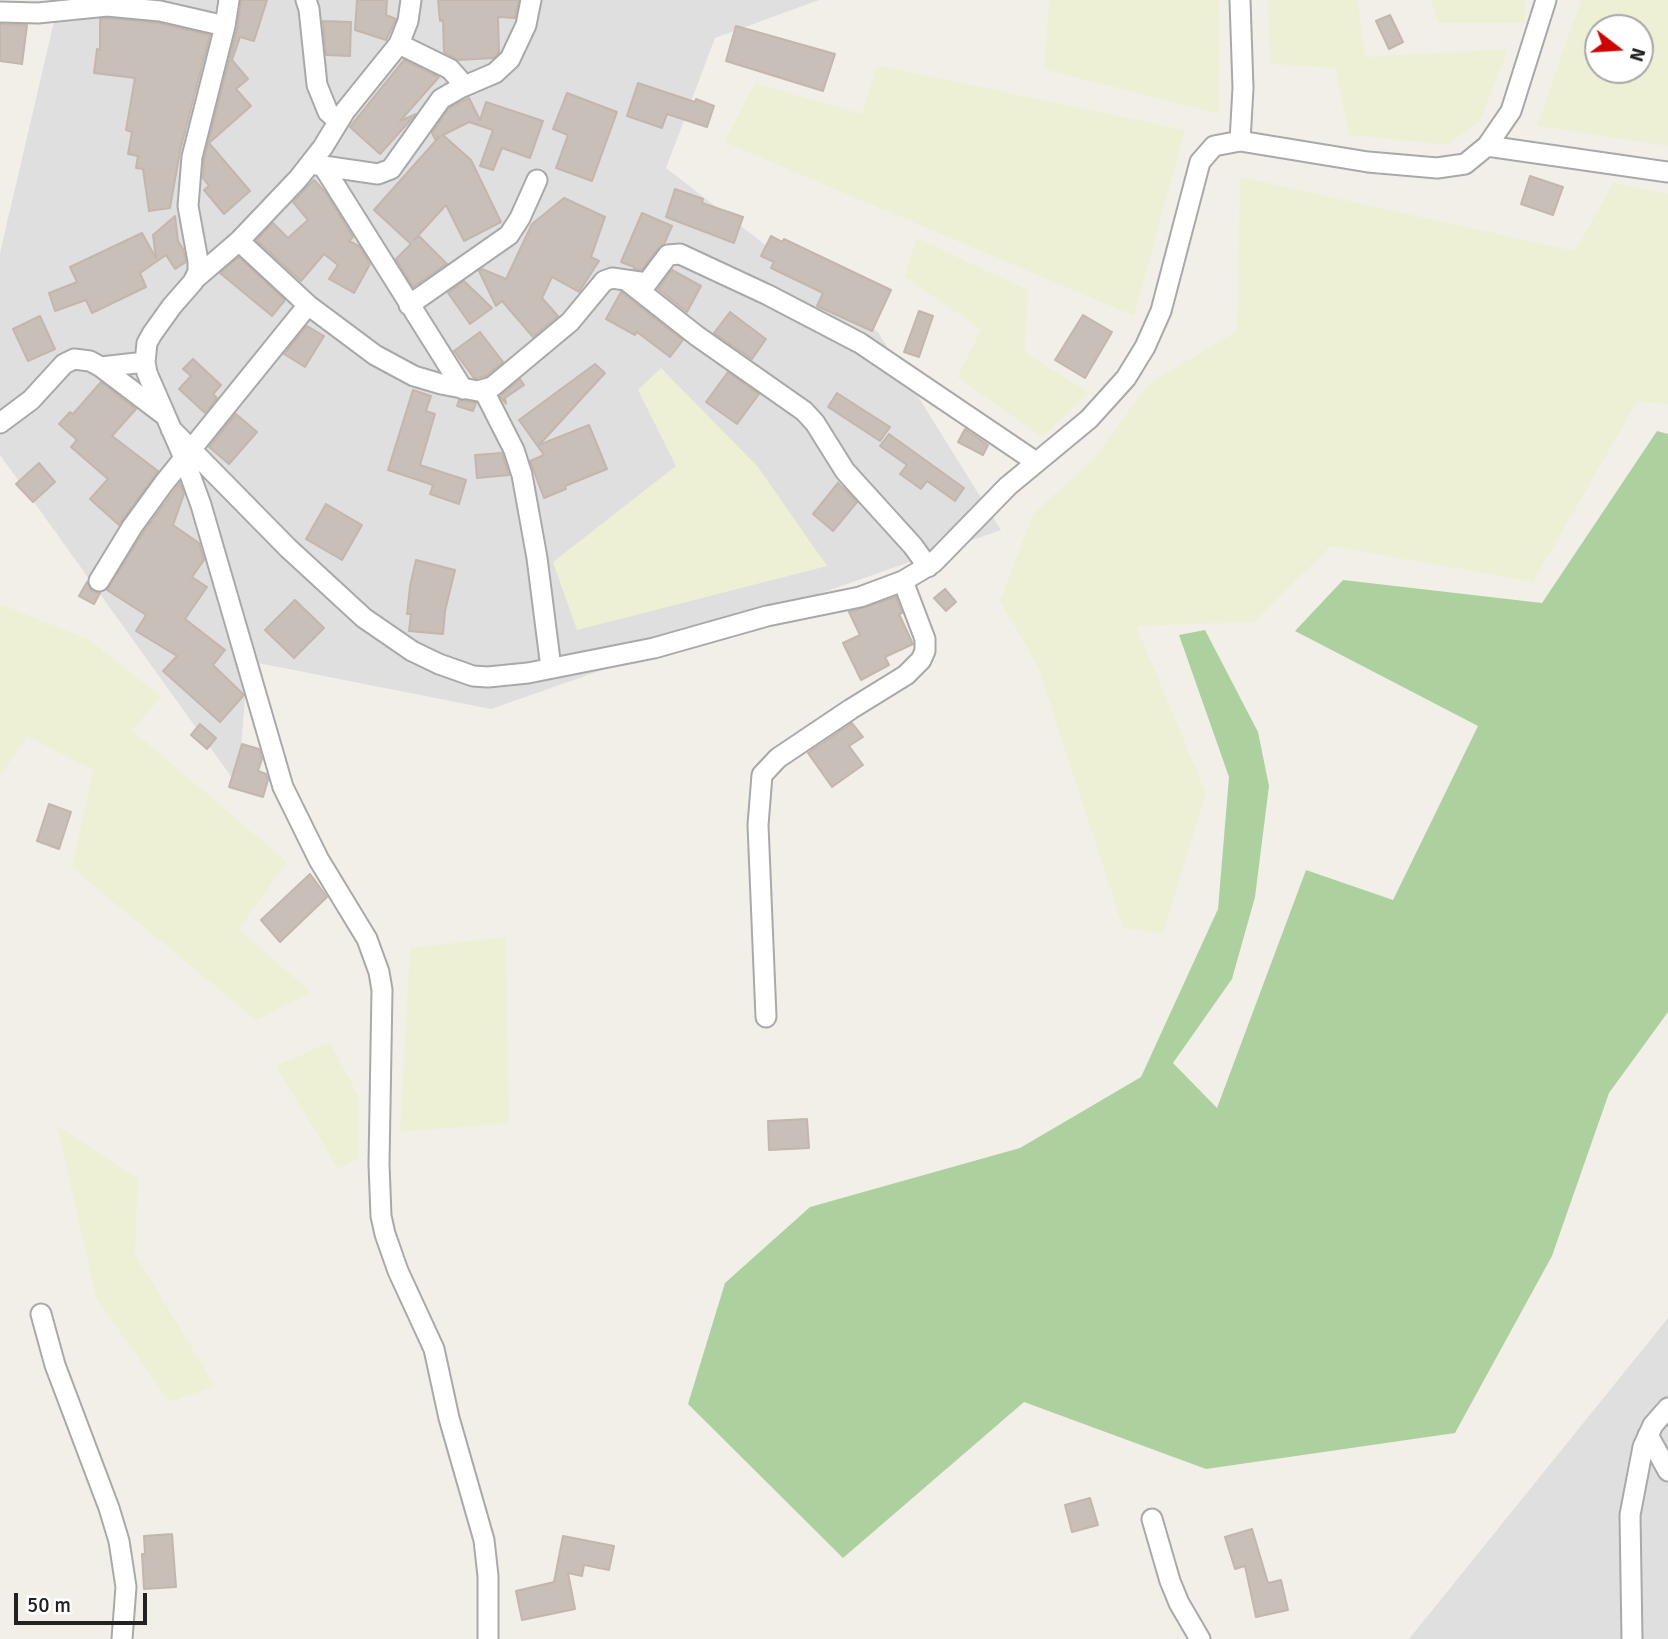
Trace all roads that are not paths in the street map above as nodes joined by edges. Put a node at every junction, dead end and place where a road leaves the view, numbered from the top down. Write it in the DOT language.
graph roads {
  1 [pos="229,0"];
  2 [pos="306,0"];
  3 [pos="411,0"];
  4 [pos="531,0"];
  5 [pos="1240,0"];
  6 [pos="1546,0"];
  7 [pos="0,12"];
  8 [pos="225,26"];
  9 [pos="399,44"];
  10 [pos="465,86"];
  11 [pos="362,90"];
  12 [pos="322,100"];
  13 [pos="338,121"];
  14 [pos="1240,141"];
  15 [pos="1487,146"];
  16 [pos="317,165"];
  17 [pos="1668,172"];
  18 [pos="537,180"];
  19 [pos="239,242"];
  20 [pos="196,278"];
  21 [pos="626,280"];
  22 [pos="308,305"];
  23 [pos="409,305"];
  24 [pos="145,362"];
  25 [pos="102,367"];
  26 [pos="463,389"];
  27 [pos="484,391"];
  28 [pos="168,422"];
  29 [pos="0,423"];
  30 [pos="188,453"];
  31 [pos="1036,462"];
  32 [pos="928,567"];
  33 [pos="99,581"];
  34 [pos="903,581"];
  35 [pos="551,668"];
  36 [pos="766,1017"];
  37 [pos="41,1314"];
  38 [pos="1668,1408"];
  39 [pos="1648,1435"];
  40 [pos="1668,1471"];
  41 [pos="1152,1519"];
  42 [pos="122,1639"];
  43 [pos="488,1639"];
  44 [pos="1200,1639"];
  45 [pos="1632,1639"];
  1 -- 8 [label="street"];
  2 -- 12 [label="street"];
  3 -- 9 [label="street"];
  4 -- 10 [label="street"];
  5 -- 14 [label="street"];
  6 -- 15 [label="street"];
  7 -- 8 [label="street"];
  8 -- 20 [label="street"];
  9 -- 10 [label="street"];
  9 -- 11 [label="street"];
  10 -- 16 [label="street"];
  11 -- 12 [label="street"];
  11 -- 13 [label="street"];
  12 -- 13 [label="street"];
  13 -- 16 [label="street"];
  14 -- 15 [label="street"];
  14 -- 31 [label="street"];
  15 -- 17 [label="street"];
  16 -- 19 [label="street"];
  16 -- 23 [label="street"];
  18 -- 23 [label="street"];
  19 -- 20 [label="street"];
  19 -- 22 [label="street"];
  20 -- 24 [label="street"];
  21 -- 27 [label="street"];
  21 -- 31 [label="street"];
  21 -- 32 [label="street"];
  22 -- 26 [label="street"];
  22 -- 30 [label="street"];
  23 -- 26 [label="street"];
  24 -- 25 [label="street"];
  24 -- 28 [label="street"];
  25 -- 28 [label="street"];
  25 -- 29 [label="street"];
  26 -- 27 [label="street"];
  27 -- 35 [label="street"];
  28 -- 30 [label="street"];
  30 -- 33 [label="street"];
  30 -- 35 [label="street"];
  30 -- 43 [label="street"];
  31 -- 32 [label="street"];
  32 -- 34 [label="street"];
  34 -- 35 [label="street"];
  34 -- 36 [label="street"];
  37 -- 42 [label="street"];
  38 -- 39 [label="street"];
  39 -- 40 [label="street"];
  39 -- 45 [label="street"];
  41 -- 44 [label="street"];
}
